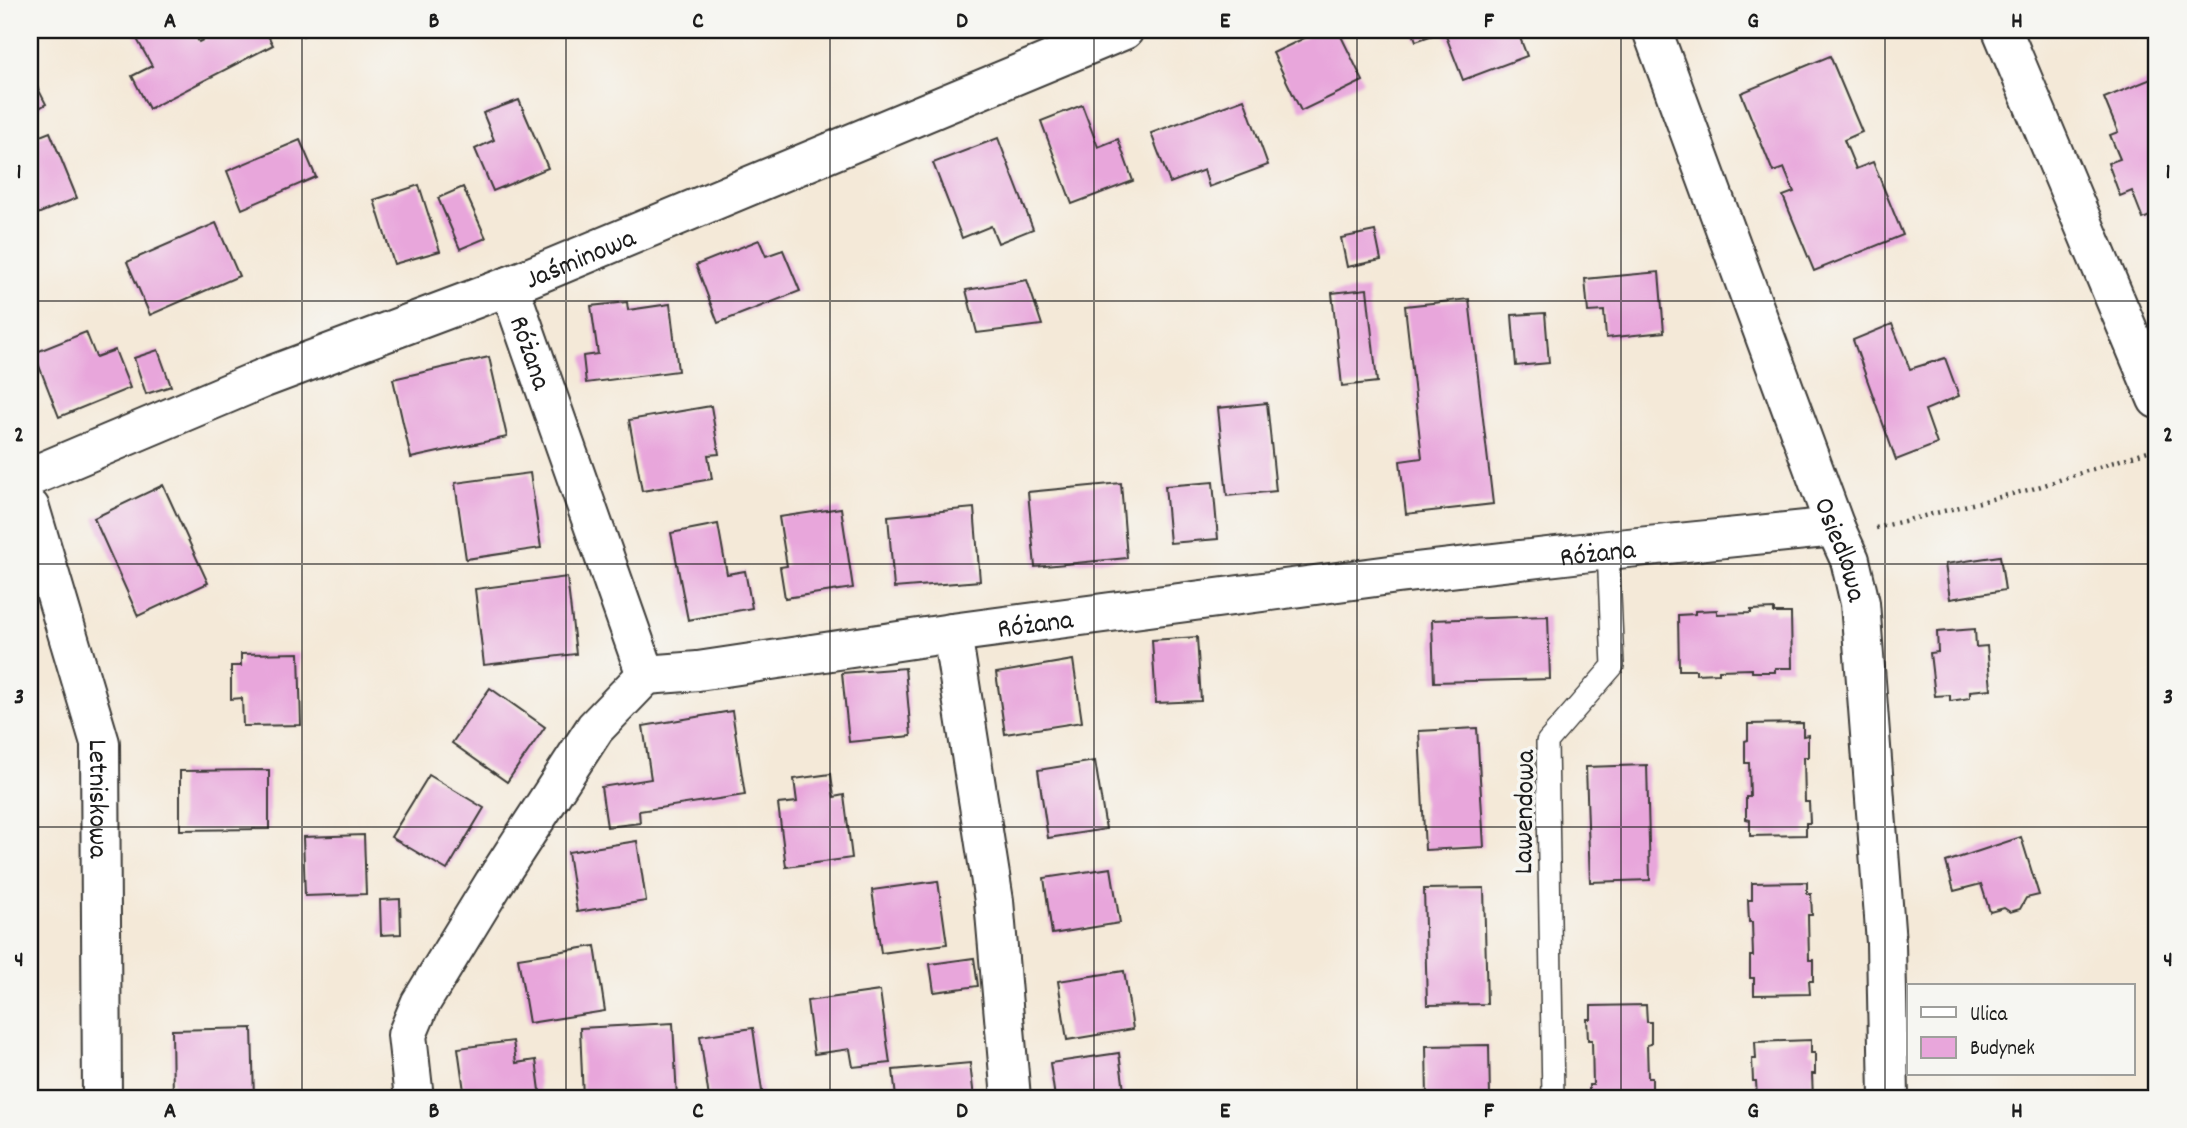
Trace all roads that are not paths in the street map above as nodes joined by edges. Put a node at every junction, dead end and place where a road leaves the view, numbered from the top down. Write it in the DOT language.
graph roads {
  1 [pos="1124,30"];
  2 [pos="1652,30"];
  3 [pos="2002,30"];
  4 [pos="509,286"];
  5 [pos="2157,399"];
  6 [pos="30,477"];
  7 [pos="30,508"];
  8 [pos="1835,527"];
  9 [pos="1608,550"];
  10 [pos="952,633"];
  11 [pos="646,675"];
  12 [pos="102,1098"];
  13 [pos="414,1098"];
  14 [pos="1011,1098"];
  15 [pos="1553,1098"];
  16 [pos="1889,1098"];
  1 -- 4 [label="street, Jaśminowa"];
  2 -- 8 [label="street, Osiedlowa"];
  3 -- 5 [label="street"];
  4 -- 6 [label="street, Jaśminowa"];
  4 -- 11 [label="street, Różana"];
  7 -- 12 [label="street, Letniskowa"];
  8 -- 9 [label="street, Różana"];
  8 -- 16 [label="street, Osiedlowa"];
  9 -- 10 [label="street, Różana"];
  9 -- 15 [label="lane, Lawendowa"];
  10 -- 11 [label="street, Różana"];
  10 -- 14 [label="street"];
  11 -- 13 [label="street"];
}
